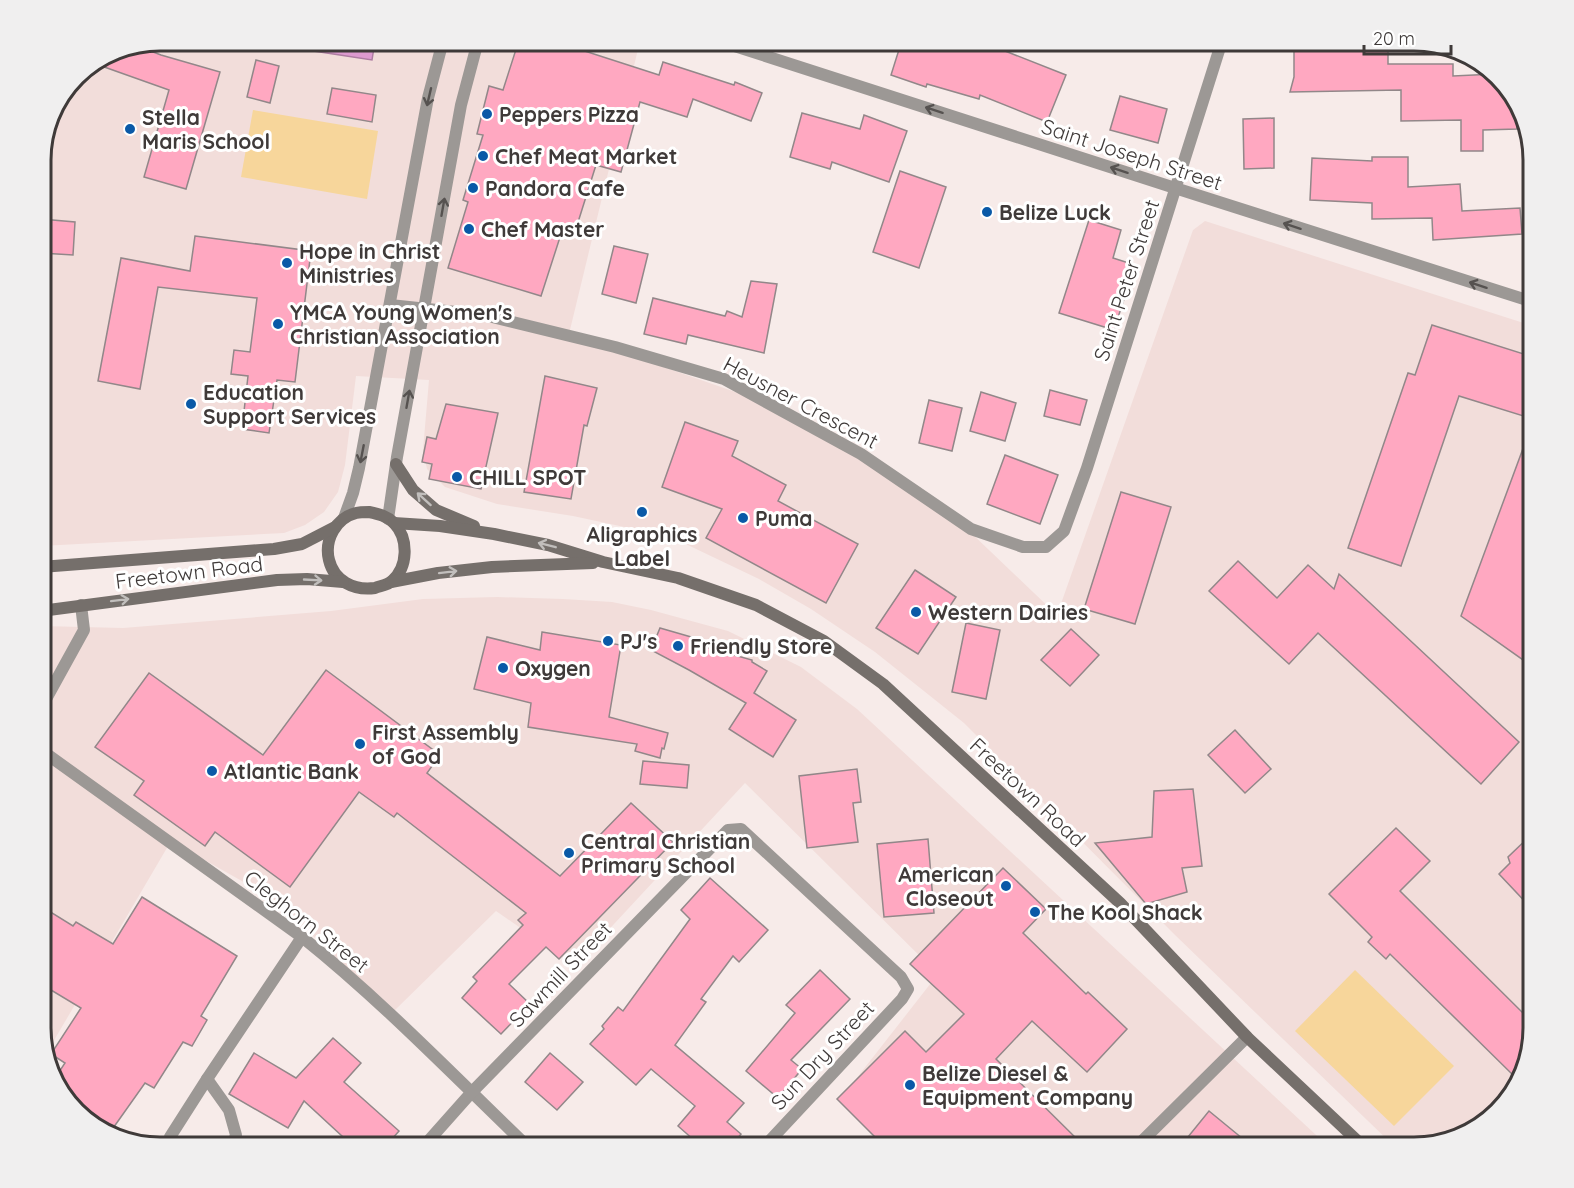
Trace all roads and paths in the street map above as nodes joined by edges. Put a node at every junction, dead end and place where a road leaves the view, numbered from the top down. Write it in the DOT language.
graph roads {
  1 [pos="440,51"];
  2 [pos="475,51"];
  3 [pos="752,51"];
  4 [pos="1219,51"];
  5 [pos="1175,189"];
  6 [pos="1523,299"];
  7 [pos="390,305"];
  8 [pos="424,308"];
  9 [pos="396,464"];
  10 [pos="391,521"];
  11 [pos="339,523"];
  12 [pos="1064,531"];
  13 [pos="494,534"];
  14 [pos="603,562"];
  15 [pos="51,566"];
  16 [pos="343,582"];
  17 [pos="391,582"];
  18 [pos="81,605"];
  19 [pos="51,610"];
  20 [pos="51,690"];
  21 [pos="51,757"];
  22 [pos="728,830"];
  23 [pos="302,937"];
  24 [pos="1247,1037"];
  25 [pos="207,1079"];
  26 [pos="471,1093"];
  27 [pos="170,1137"];
  28 [pos="236,1137"];
  29 [pos="433,1137"];
  30 [pos="517,1137"];
  31 [pos="774,1137"];
  32 [pos="1147,1137"];
  33 [pos="1352,1137"];
  1 -- 7 [label="street, one-way"];
  8 -- 2 [label="street, one-way"];
  5 -- 3 [label="street, Saint Joseph Street, one-way"];
  4 -- 5 [label="street, Saint Peter Street"];
  6 -- 5 [label="street, Saint Joseph Street, one-way"];
  5 -- 12 [label="street, Saint Peter Street"];
  7 -- 8 [label="street, Heusner Crescent"];
  7 -- 11 [label="street, one-way"];
  9 -- 8 [label="street, one-way"];
  8 -- 12 [label="street, Heusner Crescent"];
  9 -- 10 [label="street"];
  13 -- 9 [label="main road, one-way"];
  10 -- 11 [label="main road"];
  10 -- 13 [label="main road, Freetown Road"];
  10 -- 17 [label="main road"];
  11 -- 15 [label="main road, Freetown Road"];
  11 -- 16 [label="main road"];
  14 -- 13 [label="main road, Freetown Road, one-way"];
  17 -- 14 [label="main road, Freetown Road, one-way"];
  14 -- 24 [label="main road, Freetown Road"];
  16 -- 17 [label="main road"];
  18 -- 16 [label="main road, Freetown Road, one-way"];
  18 -- 19 [label="main road, Freetown Road"];
  18 -- 20 [label="street"];
  21 -- 23 [label="street, Cleghorn Street"];
  22 -- 26 [label="street, Sawmill Street"];
  22 -- 31 [label="street, Sun Dry Street"];
  23 -- 25 [label="street"];
  23 -- 26 [label="street, Cleghorn Street"];
  24 -- 32 [label="street"];
  24 -- 33 [label="main road, Freetown Road"];
  25 -- 27 [label="street"];
  25 -- 28 [label="street"];
  26 -- 29 [label="street, Sawmill Street"];
  26 -- 30 [label="street, Cleghorn Street"];
}
